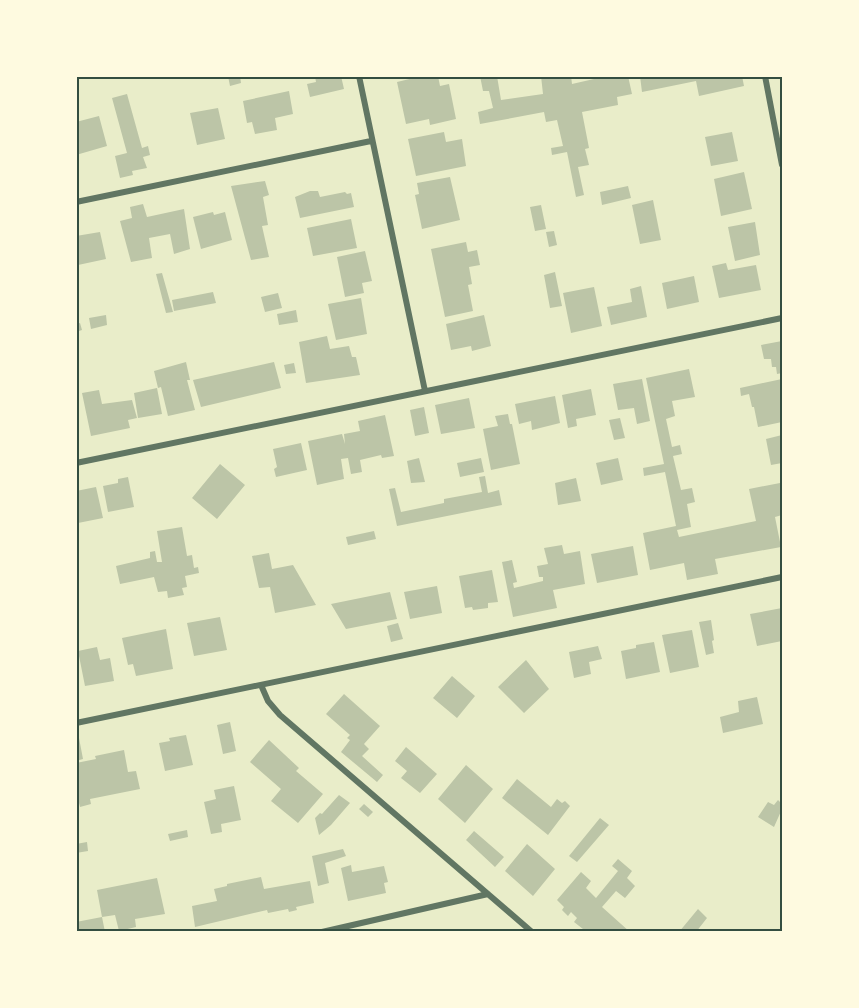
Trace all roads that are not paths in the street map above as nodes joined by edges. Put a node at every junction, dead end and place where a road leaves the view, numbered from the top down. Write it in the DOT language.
graph roads {
  1 [pos="359,76"];
  2 [pos="765,76"];
  3 [pos="371,141"];
  4 [pos="783,165"];
  5 [pos="76,202"];
  6 [pos="783,318"];
  7 [pos="425,391"];
  8 [pos="76,463"];
  9 [pos="783,577"];
  10 [pos="261,685"];
  11 [pos="76,723"];
  12 [pos="488,894"];
  13 [pos="322,932"];
  14 [pos="532,932"];
  1 -- 3 [label="street"];
  2 -- 4 [label="street"];
  3 -- 5 [label="street"];
  3 -- 7 [label="street"];
  6 -- 7 [label="street"];
  7 -- 8 [label="street"];
  9 -- 10 [label="street"];
  10 -- 11 [label="street"];
  10 -- 12 [label="street"];
  12 -- 13 [label="street"];
  12 -- 14 [label="street"];
}
